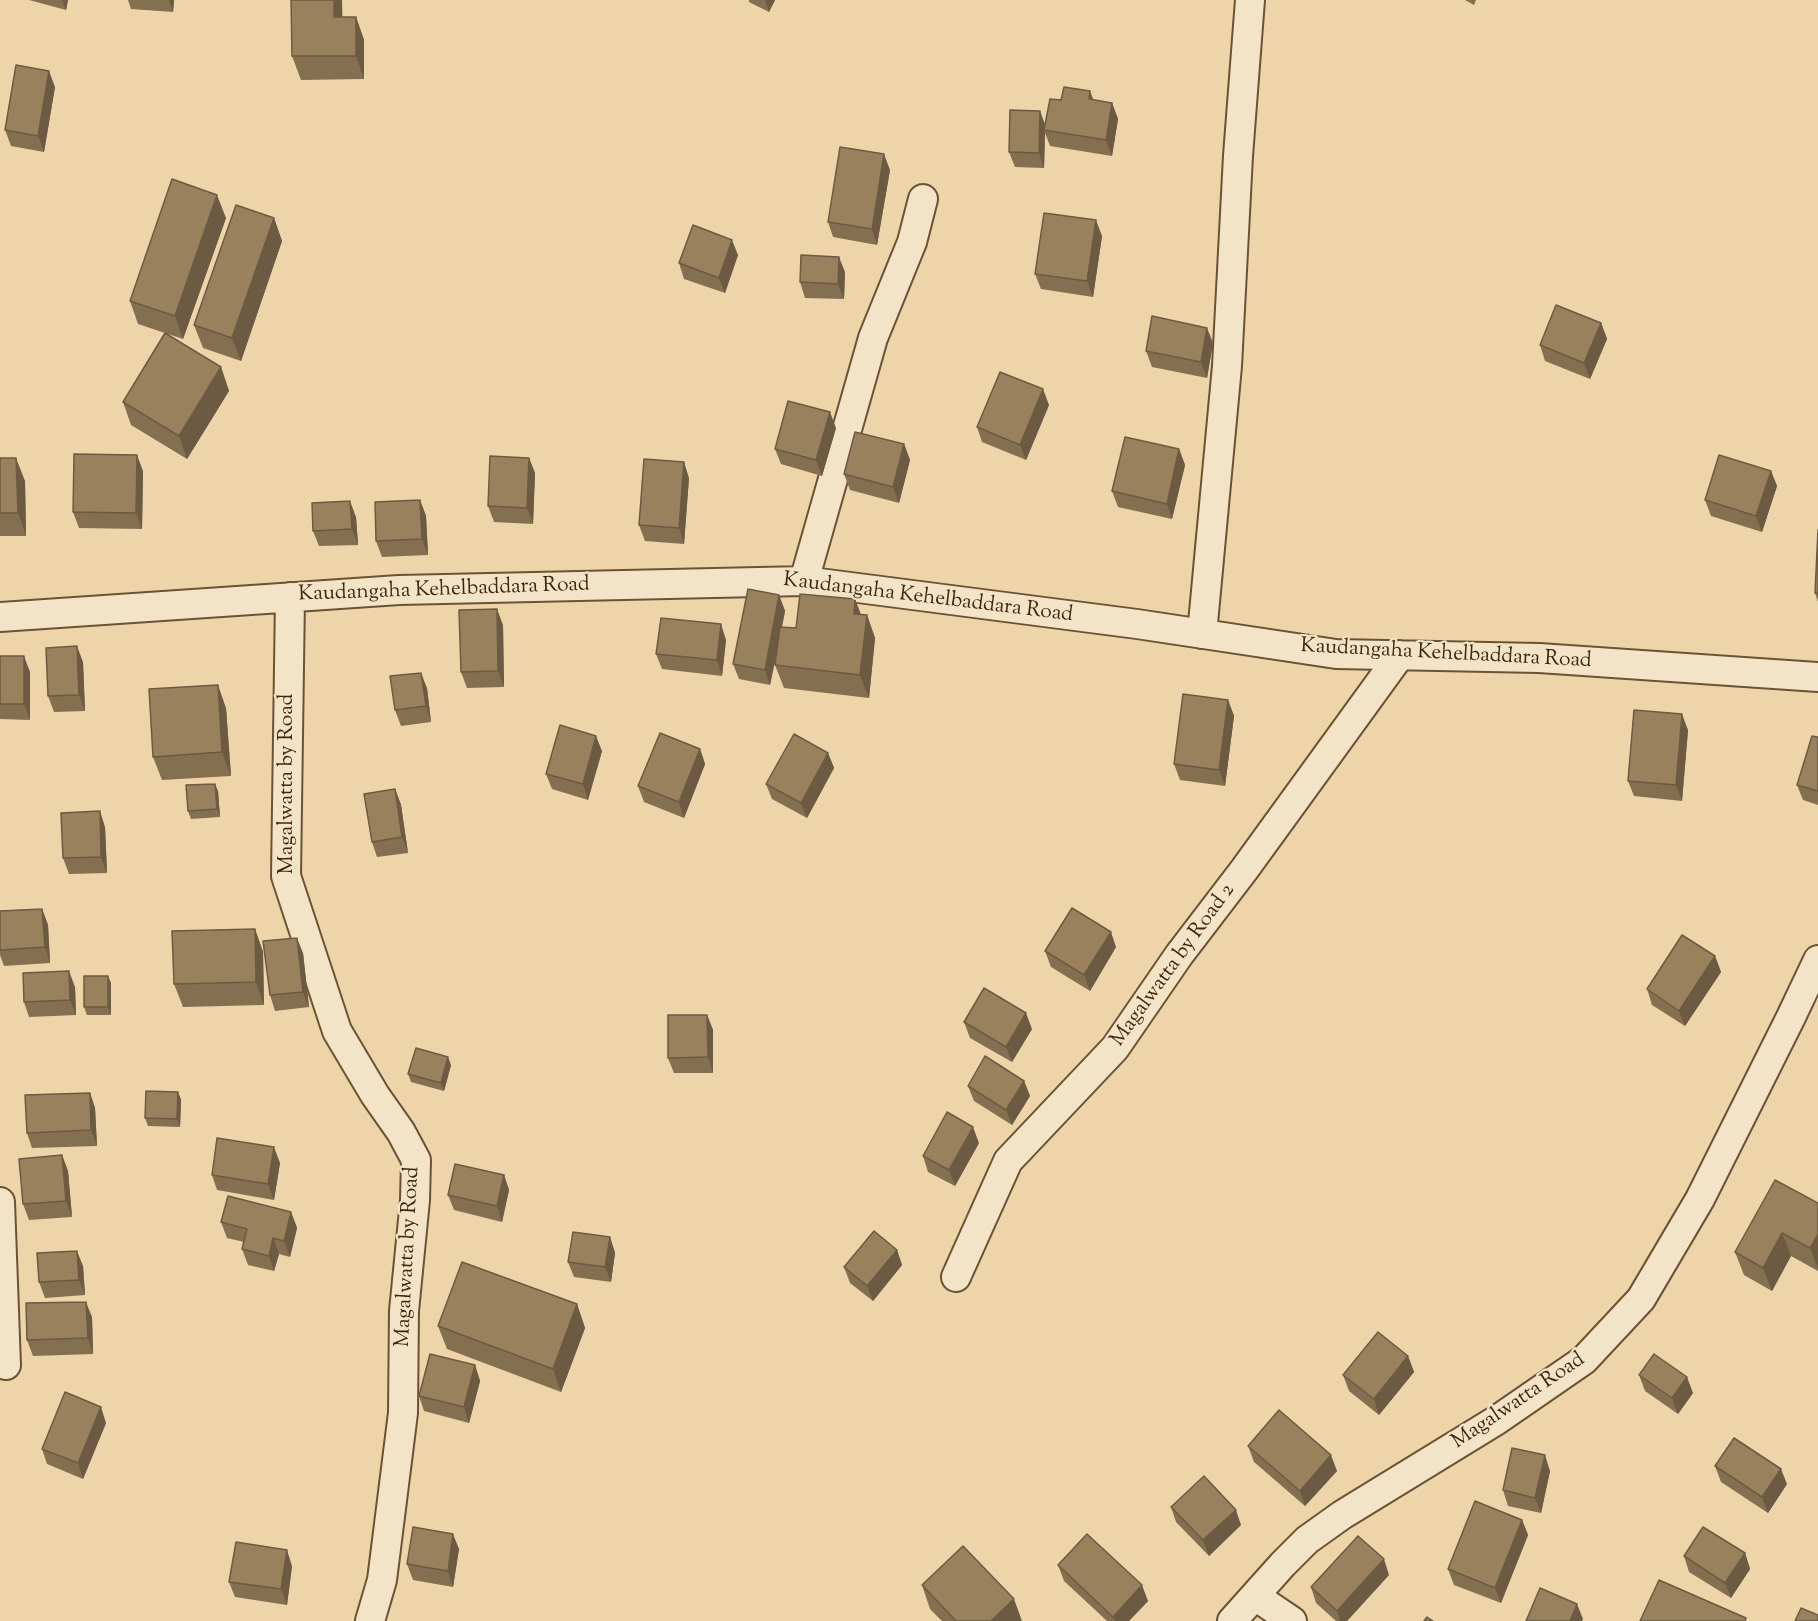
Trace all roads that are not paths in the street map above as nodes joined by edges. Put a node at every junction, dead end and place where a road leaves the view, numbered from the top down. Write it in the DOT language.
graph roads {
  1 [pos="1250,0"];
  2 [pos="924,199"];
  3 [pos="804,581"];
  4 [pos="290,597"];
  5 [pos="0,616"];
  6 [pos="1202,634"];
  7 [pos="1400,655"];
  8 [pos="1818,677"];
  9 [pos="1818,960"];
  10 [pos="0,1202"];
  11 [pos="956,1277"];
  12 [pos="6,1365"];
  13 [pos="1255,1596"];
  14 [pos="370,1621"];
  15 [pos="1232,1621"];
  16 [pos="1292,1621"];
  1 -- 6 [label="street"];
  2 -- 3 [label="street"];
  3 -- 4 [label="street, Kaudangaha Kehelbaddara Road"];
  3 -- 6 [label="street, Kaudangaha Kehelbaddara Road"];
  4 -- 5 [label="street, Kaudangaha Kehelbaddara Road"];
  4 -- 14 [label="street, Magalwatta by Road"];
  6 -- 7 [label="street, Kaudangaha Kehelbaddara Road"];
  7 -- 8 [label="street, Kaudangaha Kehelbaddara Road"];
  7 -- 11 [label="street, Magalwatta by Road 2"];
  9 -- 13 [label="street, Magalwatta Road"];
  10 -- 12 [label="street"];
  13 -- 15 [label="street, Magalwatta Road"];
  13 -- 16 [label="street"];
}
